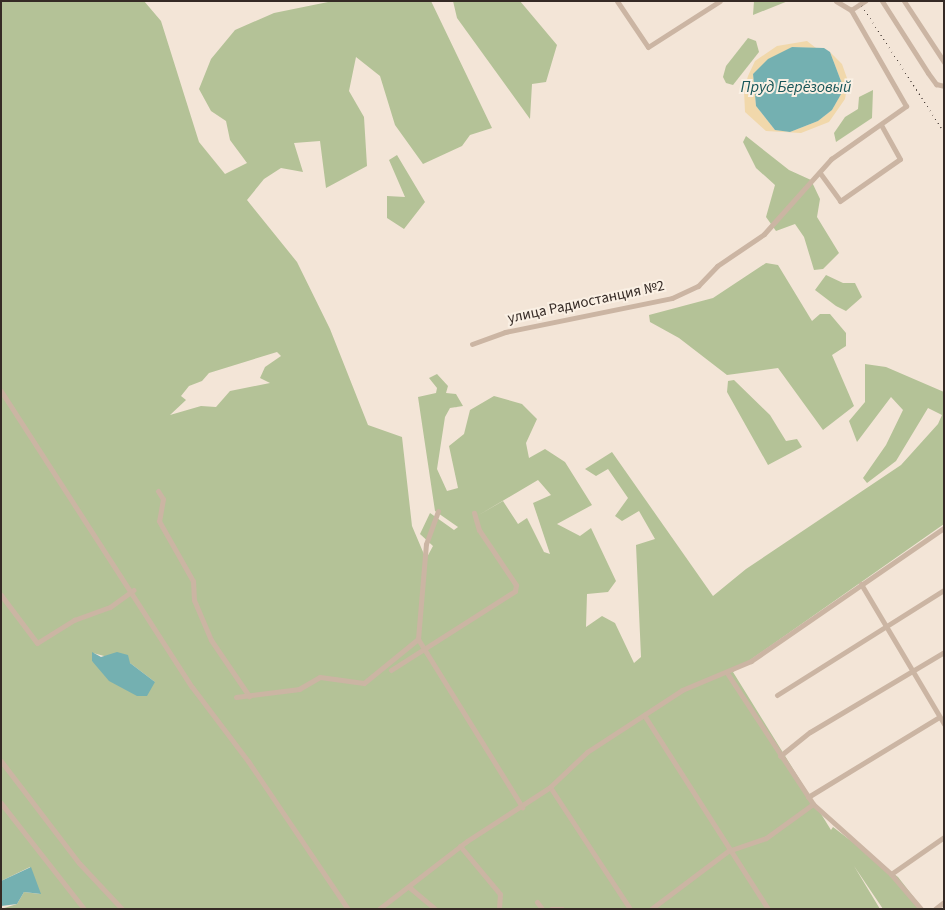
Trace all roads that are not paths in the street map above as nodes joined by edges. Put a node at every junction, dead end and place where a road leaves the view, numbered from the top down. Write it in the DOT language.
graph roads {
  1 [pos="617,1"];
  2 [pos="720,1"];
  3 [pos="836,1"];
  4 [pos="865,1"];
  5 [pos="882,1"];
  6 [pos="904,1"];
  7 [pos="851,10"];
  8 [pos="944,62"];
  9 [pos="944,86"];
  10 [pos="881,125"];
  11 [pos="820,173"];
  12 [pos="472,344"];
  13 [pos="1,391"];
  14 [pos="158,491"];
  15 [pos="438,511"];
  16 [pos="474,513"];
  17 [pos="944,528"];
  18 [pos="861,584"];
  19 [pos="133,590"];
  20 [pos="944,590"];
  21 [pos="1,595"];
  22 [pos="885,628"];
  23 [pos="418,639"];
  24 [pos="427,651"];
  25 [pos="944,652"];
  26 [pos="391,670"];
  27 [pos="912,672"];
  28 [pos="727,673"];
  29 [pos="777,695"];
  30 [pos="249,696"];
  31 [pos="236,697"];
  32 [pos="644,716"];
  33 [pos="939,717"];
  34 [pos="944,724"];
  35 [pos="780,756"];
  36 [pos="1,761"];
  37 [pos="550,787"];
  38 [pos="808,797"];
  39 [pos="1,803"];
  40 [pos="813,804"];
  41 [pos="522,807"];
  42 [pos="944,837"];
  43 [pos="460,846"];
  44 [pos="733,850"];
  45 [pos="890,874"];
  46 [pos="409,887"];
  47 [pos="537,902"];
  48 [pos="944,902"];
  49 [pos="84,909"];
  50 [pos="122,909"];
  51 [pos="348,909"];
  52 [pos="379,909"];
  53 [pos="435,909"];
  54 [pos="499,909"];
  55 [pos="542,909"];
  56 [pos="551,909"];
  57 [pos="562,909"];
  58 [pos="630,909"];
  59 [pos="651,909"];
  60 [pos="768,909"];
  61 [pos="920,909"];
  62 [pos="935,909"];
  1 -- 2 [label="street"];
  3 -- 7 [label="street"];
  4 -- 7 [label="street"];
  5 -- 9 [label="street"];
  6 -- 8 [label="street"];
  7 -- 10 [label="street, улица Радиостанция №2"];
  10 -- 11 [label="street, улица Радиостанция №2"];
  10 -- 11 [label="street"];
  11 -- 12 [label="street, улица Радиостанция №2"];
  13 -- 19 [label="street"];
  14 -- 30 [label="street"];
  15 -- 23 [label="street"];
  16 -- 24 [label="street"];
  17 -- 18 [label="street"];
  18 -- 22 [label="street"];
  18 -- 28 [label="street"];
  19 -- 21 [label="street"];
  19 -- 51 [label="street"];
  20 -- 22 [label="street"];
  22 -- 27 [label="street"];
  22 -- 29 [label="street"];
  23 -- 24 [label="street"];
  23 -- 30 [label="street"];
  24 -- 26 [label="street"];
  24 -- 41 [label="street"];
  25 -- 27 [label="street"];
  27 -- 33 [label="street"];
  27 -- 35 [label="street"];
  28 -- 32 [label="street"];
  28 -- 35 [label="street"];
  30 -- 31 [label="street"];
  32 -- 37 [label="street"];
  32 -- 44 [label="street"];
  33 -- 34 [label="street"];
  33 -- 38 [label="street"];
  35 -- 38 [label="street"];
  36 -- 50 [label="street"];
  37 -- 41 [label="street"];
  37 -- 58 [label="street"];
  38 -- 40 [label="street"];
  39 -- 49 [label="street"];
  40 -- 44 [label="street"];
  40 -- 45 [label="street"];
  41 -- 43 [label="street"];
  42 -- 45 [label="street"];
  43 -- 46 [label="street"];
  43 -- 54 [label="street"];
  44 -- 59 [label="street"];
  44 -- 60 [label="street"];
  45 -- 61 [label="street"];
  46 -- 52 [label="street"];
  46 -- 53 [label="street"];
  47 -- 55 [label="street"];
  48 -- 62 [label="street"];
  56 -- 57 [label="street"];
}
